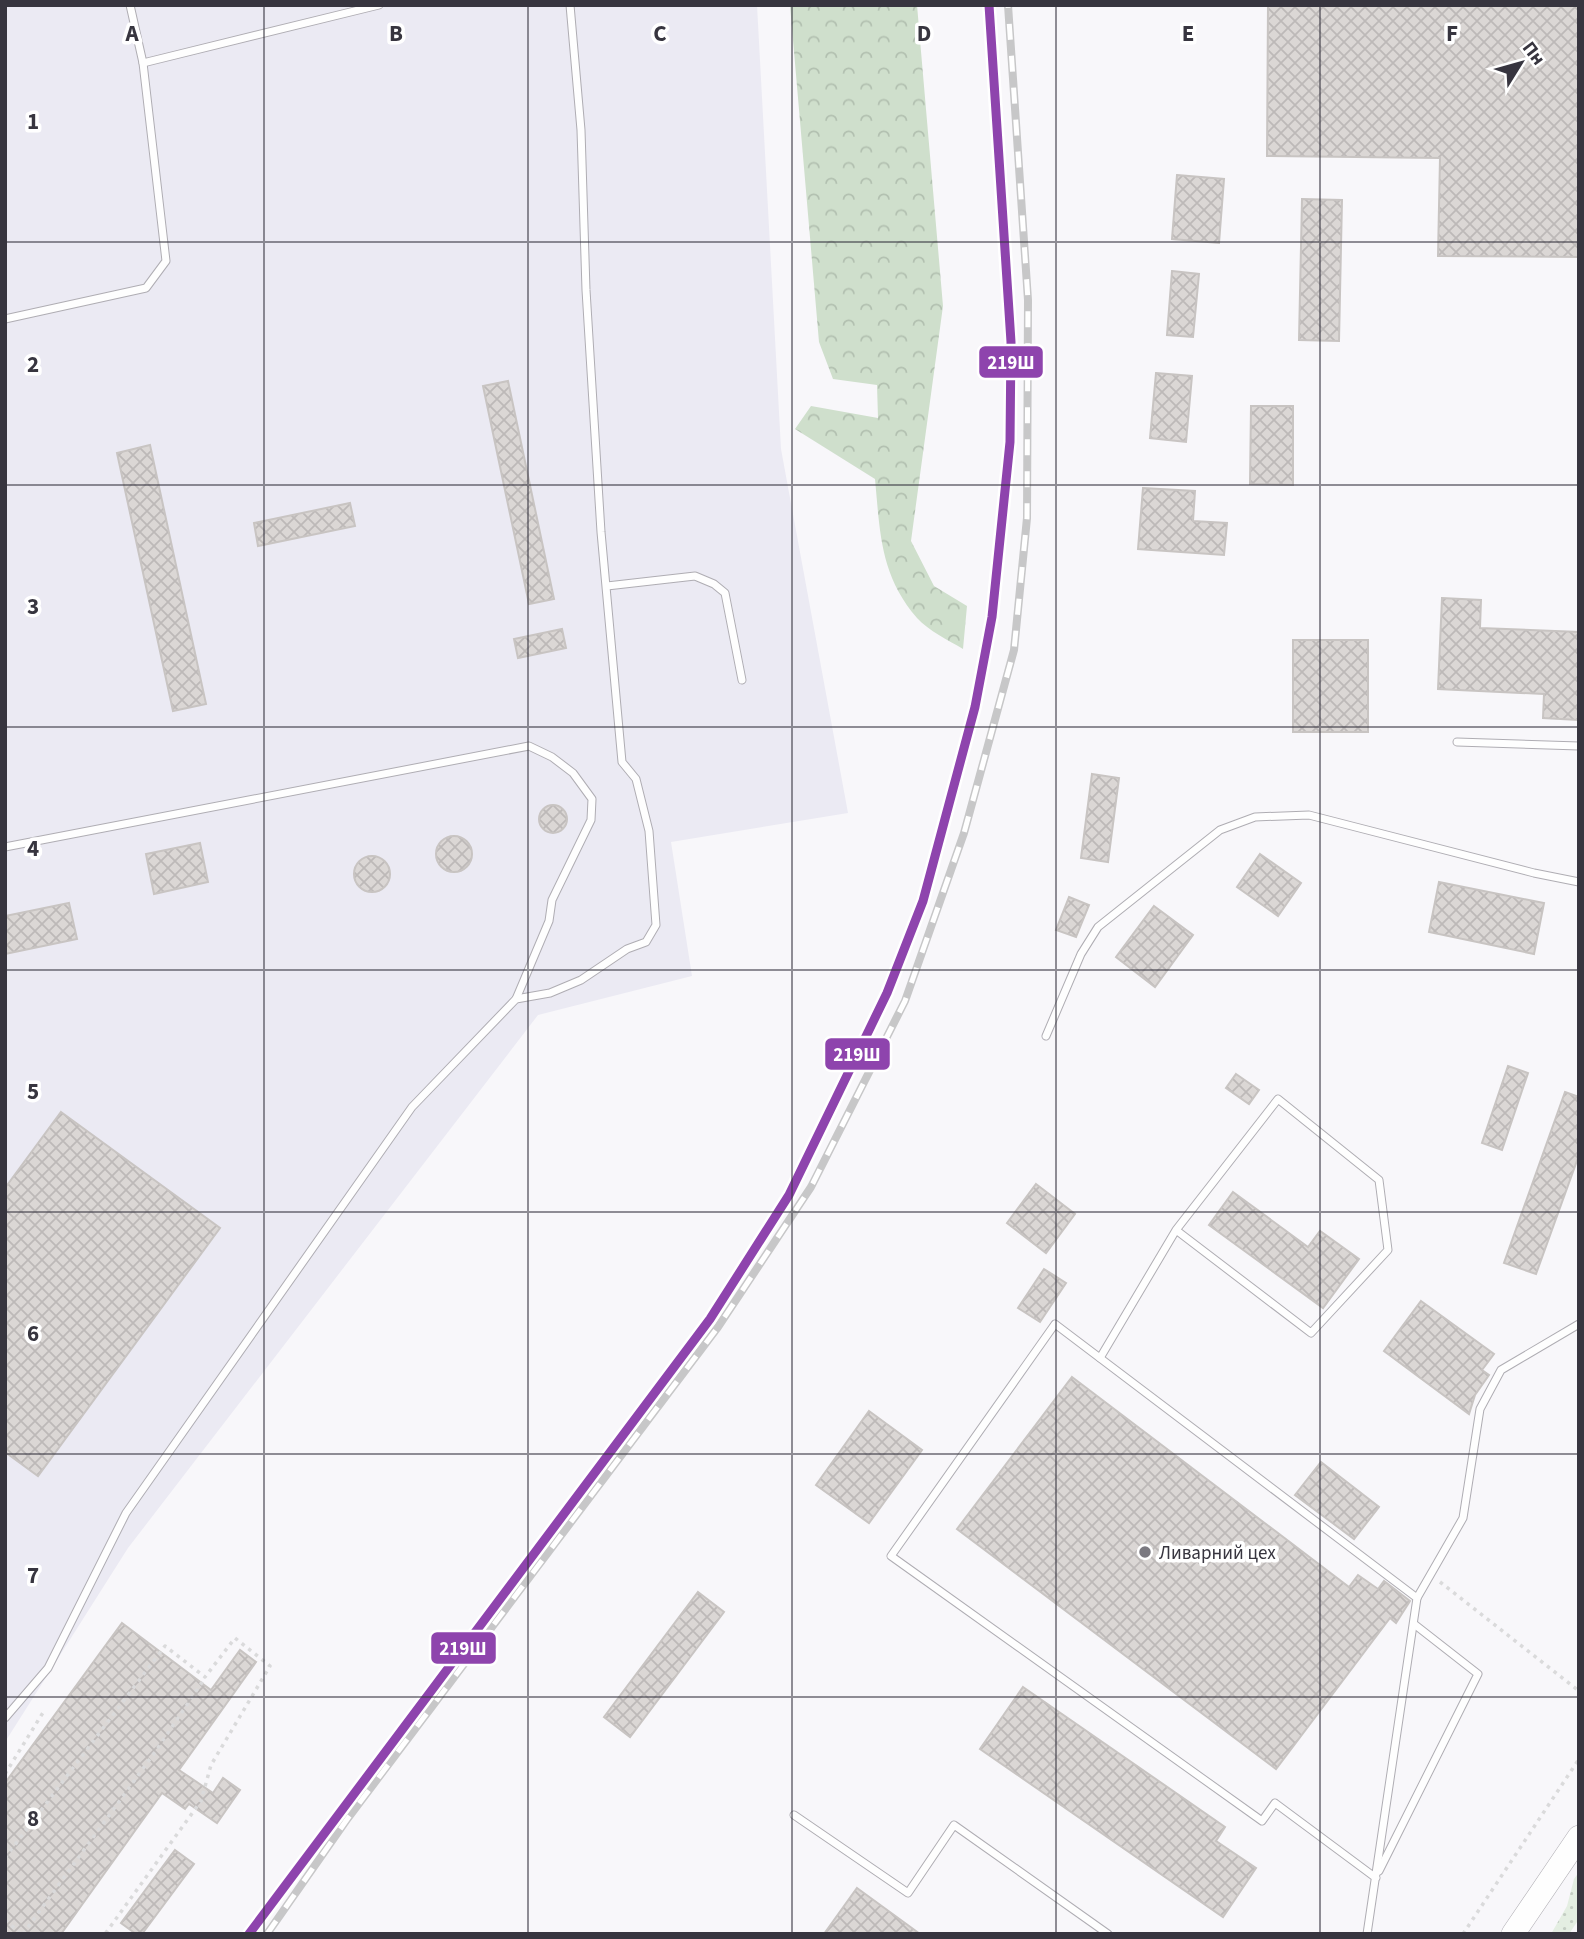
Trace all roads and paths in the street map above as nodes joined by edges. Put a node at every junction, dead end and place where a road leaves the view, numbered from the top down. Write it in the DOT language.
graph roads {
  1 [pos="130,5"];
  2 [pos="379,5"];
  3 [pos="570,5"];
  4 [pos="143,63"];
  5 [pos="5,319"];
  6 [pos="607,586"];
  7 [pos="742,680"];
  8 [pos="1457,742"];
  9 [pos="1579,746"];
  10 [pos="5,847"];
  11 [pos="1579,881"];
  12 [pos="516,999"];
  13 [pos="1046,1036"];
  14 [pos="1176,1230"];
  15 [pos="1579,1324"];
  16 [pos="1100,1358"];
  17 [pos="1431,1575"];
  18 [pos="1418,1598"];
  19 [pos="1414,1624"];
  20 [pos="206,1676"];
  21 [pos="1579,1691"];
  22 [pos="44,1711"];
  23 [pos="5,1718"];
  24 [pos="1579,1759"];
  25 [pos="5,1774"];
  26 [pos="794,1815"];
  27 [pos="1579,1837"];
  28 [pos="5,1858"];
  29 [pos="1376,1878"];
  30 [pos="5,1920"];
  31 [pos="1516,1932"];
  32 [pos="22,1934"];
  33 [pos="105,1934"];
  34 [pos="1108,1934"];
  35 [pos="1367,1934"];
  36 [pos="1463,1934"];
  1 -- 4 [label="lane"];
  2 -- 4 [label="lane"];
  3 -- 6 [label="lane"];
  4 -- 5 [label="lane"];
  6 -- 7 [label="lane"];
  6 -- 12 [label="lane"];
  8 -- 9 [label="lane"];
  10 -- 12 [label="lane"];
  11 -- 13 [label="lane"];
  12 -- 23 [label="lane"];
  14 -- 14 [label="lane"];
  14 -- 16 [label="lane"];
  15 -- 17 [label="lane"];
  16 -- 18 [label="lane"];
  16 -- 29 [label="lane"];
  17 -- 18 [label="lane"];
  17 -- 21 [label="path"];
  18 -- 19 [label="lane"];
  19 -- 29 [label="lane"];
  19 -- 29 [label="lane"];
  20 -- 28 [label="path"];
  20 -- 32 [label="path"];
  20 -- 33 [label="path"];
  22 -- 25 [label="path"];
  24 -- 36 [label="path"];
  26 -- 34 [label="lane"];
  27 -- 31 [label="main road"];
  29 -- 35 [label="lane"];
  30 -- 32 [label="path"];
}
